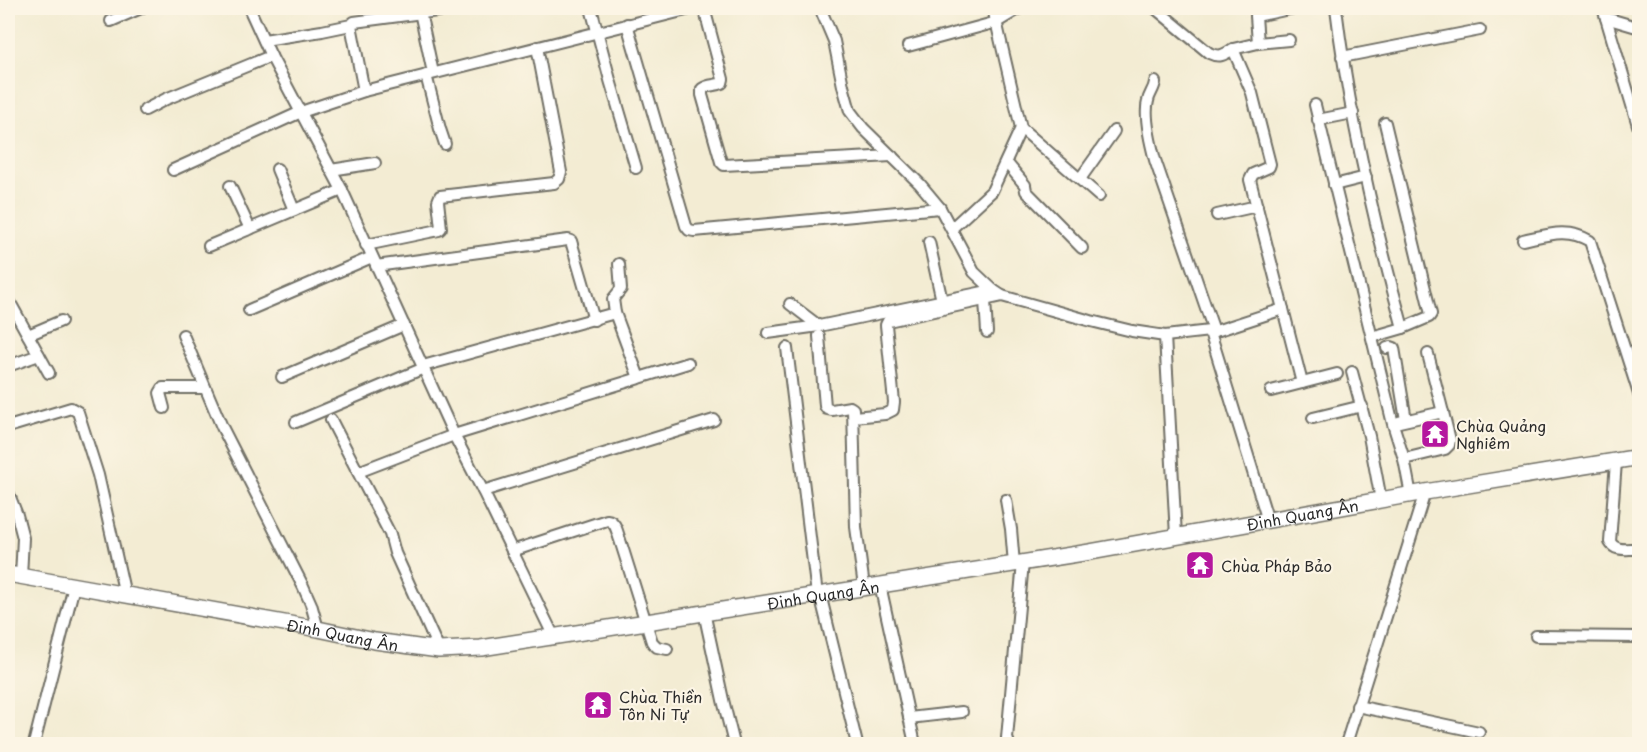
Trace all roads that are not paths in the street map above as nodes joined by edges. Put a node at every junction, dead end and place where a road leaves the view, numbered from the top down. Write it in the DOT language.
graph roads {
  1 [pos="141,8"];
  2 [pos="249,8"];
  3 [pos="460,8"];
  4 [pos="591,8"];
  5 [pos="691,8"];
  6 [pos="704,8"];
  7 [pos="820,8"];
  8 [pos="993,8"];
  9 [pos="1020,8"];
  10 [pos="1155,8"];
  11 [pos="1294,8"];
  12 [pos="1336,8"];
  13 [pos="420,12"];
  14 [pos="1605,13"];
  15 [pos="111,21"];
  16 [pos="997,21"];
  17 [pos="627,24"];
  18 [pos="351,25"];
  19 [pos="1640,28"];
  20 [pos="1480,30"];
  21 [pos="597,32"];
  22 [pos="264,40"];
  23 [pos="1289,40"];
  24 [pos="1258,43"];
  25 [pos="908,46"];
  26 [pos="537,47"];
  27 [pos="1233,49"];
  28 [pos="271,56"];
  29 [pos="1342,57"];
  30 [pos="430,74"];
  31 [pos="1155,82"];
  32 [pos="364,91"];
  33 [pos="1315,105"];
  34 [pos="145,110"];
  35 [pos="301,112"];
  36 [pos="1353,113"];
  37 [pos="1318,120"];
  38 [pos="1386,123"];
  39 [pos="1021,128"];
  40 [pos="1114,131"];
  41 [pos="1640,132"];
  42 [pos="445,144"];
  43 [pos="892,156"];
  44 [pos="1006,162"];
  45 [pos="375,163"];
  46 [pos="636,168"];
  47 [pos="278,169"];
  48 [pos="173,170"];
  49 [pos="332,170"];
  50 [pos="1366,177"];
  51 [pos="1080,179"];
  52 [pos="1334,185"];
  53 [pos="230,186"];
  54 [pos="342,190"];
  55 [pos="1099,196"];
  56 [pos="1257,206"];
  57 [pos="940,208"];
  58 [pos="294,210"];
  59 [pos="1217,216"];
  60 [pos="952,228"];
  61 [pos="250,229"];
  62 [pos="1523,240"];
  63 [pos="929,242"];
  64 [pos="366,244"];
  65 [pos="209,246"];
  66 [pos="1082,248"];
  67 [pos="374,262"];
  68 [pos="620,264"];
  69 [pos="997,293"];
  70 [pos="8,300"];
  71 [pos="985,300"];
  72 [pos="942,301"];
  73 [pos="790,304"];
  74 [pos="1283,309"];
  75 [pos="249,310"];
  76 [pos="615,313"];
  77 [pos="594,320"];
  78 [pos="61,321"];
  79 [pos="404,326"];
  80 [pos="1403,328"];
  81 [pos="819,331"];
  82 [pos="987,332"];
  83 [pos="1212,332"];
  84 [pos="768,333"];
  85 [pos="28,335"];
  86 [pos="183,335"];
  87 [pos="1165,336"];
  88 [pos="1372,337"];
  89 [pos="787,348"];
  90 [pos="1387,348"];
  91 [pos="1428,354"];
  92 [pos="39,355"];
  93 [pos="688,363"];
  94 [pos="8,366"];
  95 [pos="424,367"];
  96 [pos="1352,372"];
  97 [pos="49,373"];
  98 [pos="1337,374"];
  99 [pos="282,377"];
  100 [pos="639,378"];
  101 [pos="1302,383"];
  102 [pos="205,388"];
  103 [pos="1271,391"];
  104 [pos="1640,397"];
  105 [pos="1362,406"];
  106 [pos="164,408"];
  107 [pos="1443,412"];
  108 [pos="854,417"];
  109 [pos="1313,418"];
  110 [pos="331,420"];
  111 [pos="714,420"];
  112 [pos="1406,420"];
  113 [pos="296,422"];
  114 [pos="1393,424"];
  115 [pos="8,427"];
  116 [pos="454,435"];
  117 [pos="1640,457"];
  118 [pos="1404,459"];
  119 [pos="1616,462"];
  120 [pos="358,472"];
  121 [pos="483,491"];
  122 [pos="8,492"];
  123 [pos="1418,494"];
  124 [pos="1006,500"];
  125 [pos="1381,500"];
  126 [pos="1268,521"];
  127 [pos="1176,536"];
  128 [pos="1634,549"];
  129 [pos="512,550"];
  130 [pos="1018,563"];
  131 [pos="14,575"];
  132 [pos="74,585"];
  133 [pos="880,585"];
  134 [pos="864,587"];
  135 [pos="819,594"];
  136 [pos="125,595"];
  137 [pos="704,612"];
  138 [pos="646,622"];
  139 [pos="318,629"];
  140 [pos="1536,636"];
  141 [pos="554,637"];
  142 [pos="1640,637"];
  143 [pos="667,649"];
  144 [pos="439,650"];
  145 [pos="1357,706"];
  146 [pos="962,712"];
  147 [pos="909,718"];
  148 [pos="1479,732"];
  149 [pos="34,744"];
  150 [pos="734,744"];
  151 [pos="858,744"];
  152 [pos="915,744"];
  153 [pos="1009,744"];
  154 [pos="1346,744"];
  1 -- 15 [label="street"];
  2 -- 22 [label="street"];
  3 -- 13 [label="street"];
  4 -- 21 [label="street"];
  5 -- 17 [label="street"];
  6 -- 43 [label="street"];
  7 -- 43 [label="street"];
  8 -- 16 [label="street"];
  9 -- 16 [label="street"];
  10 -- 27 [label="street"];
  11 -- 24 [label="street"];
  12 -- 29 [label="street"];
  13 -- 18 [label="street"];
  13 -- 30 [label="street"];
  14 -- 19 [label="street"];
  14 -- 41 [label="street"];
  16 -- 25 [label="street"];
  16 -- 39 [label="street"];
  17 -- 21 [label="street"];
  17 -- 57 [label="street"];
  18 -- 22 [label="street"];
  18 -- 32 [label="street"];
  20 -- 29 [label="street"];
  21 -- 26 [label="street"];
  21 -- 46 [label="street"];
  22 -- 28 [label="street"];
  23 -- 24 [label="street"];
  24 -- 27 [label="street"];
  26 -- 30 [label="street"];
  26 -- 64 [label="street"];
  27 -- 56 [label="street"];
  28 -- 34 [label="street"];
  28 -- 35 [label="street"];
  29 -- 36 [label="street"];
  30 -- 32 [label="street"];
  30 -- 42 [label="street"];
  31 -- 83 [label="street"];
  32 -- 35 [label="street"];
  33 -- 37 [label="street"];
  35 -- 48 [label="street"];
  35 -- 49 [label="street"];
  36 -- 37 [label="street"];
  36 -- 50 [label="street"];
  37 -- 52 [label="street"];
  38 -- 80 [label="street"];
  39 -- 44 [label="street"];
  39 -- 51 [label="street"];
  40 -- 51 [label="street"];
  43 -- 57 [label="street"];
  44 -- 60 [label="street"];
  44 -- 66 [label="street"];
  45 -- 49 [label="street"];
  47 -- 58 [label="street"];
  49 -- 54 [label="street"];
  50 -- 52 [label="street"];
  50 -- 80 [label="street"];
  51 -- 55 [label="street"];
  52 -- 88 [label="street"];
  53 -- 61 [label="street"];
  54 -- 58 [label="street"];
  54 -- 64 [label="street"];
  56 -- 59 [label="street"];
  56 -- 74 [label="street"];
  57 -- 60 [label="street"];
  58 -- 61 [label="street"];
  60 -- 69 [label="street"];
  61 -- 65 [label="street"];
  62 -- 104 [label="street"];
  63 -- 72 [label="street"];
  64 -- 67 [label="street"];
  67 -- 75 [label="street"];
  67 -- 77 [label="street"];
  67 -- 79 [label="street"];
  68 -- 76 [label="street"];
  69 -- 71 [label="street"];
  69 -- 72 [label="street"];
  69 -- 87 [label="street"];
  70 -- 85 [label="street"];
  71 -- 82 [label="street"];
  71 -- 108 [label="street"];
  72 -- 81 [label="street"];
  73 -- 81 [label="street"];
  74 -- 83 [label="street"];
  74 -- 101 [label="street"];
  76 -- 77 [label="street"];
  76 -- 100 [label="street"];
  77 -- 95 [label="street"];
  78 -- 85 [label="street"];
  79 -- 95 [label="street"];
  79 -- 99 [label="street"];
  80 -- 88 [label="street"];
  81 -- 84 [label="street"];
  81 -- 108 [label="street"];
  83 -- 87 [label="street"];
  83 -- 126 [label="street"];
  85 -- 92 [label="street"];
  86 -- 102 [label="street"];
  87 -- 127 [label="street"];
  88 -- 114 [label="street"];
  89 -- 135 [label="street"];
  90 -- 112 [label="street"];
  91 -- 107 [label="street"];
  92 -- 94 [label="street"];
  92 -- 97 [label="street"];
  93 -- 100 [label="street"];
  95 -- 113 [label="street"];
  95 -- 116 [label="street"];
  96 -- 105 [label="street"];
  98 -- 101 [label="street"];
  100 -- 116 [label="street"];
  101 -- 103 [label="street"];
  102 -- 106 [label="street"];
  102 -- 139 [label="street"];
  105 -- 109 [label="street"];
  105 -- 125 [label="street"];
  107 -- 112 [label="street"];
  107 -- 118 [label="street"];
  108 -- 134 [label="street"];
  110 -- 120 [label="street"];
  111 -- 121 [label="street"];
  112 -- 114 [label="street"];
  114 -- 118 [label="street"];
  115 -- 136 [label="street"];
  116 -- 120 [label="street"];
  116 -- 121 [label="street"];
  117 -- 119 [label="street, Đinh Quang Ân"];
  118 -- 123 [label="street"];
  119 -- 123 [label="street, Đinh Quang Ân"];
  119 -- 128 [label="street"];
  120 -- 144 [label="street"];
  121 -- 129 [label="street"];
  122 -- 131 [label="street"];
  123 -- 125 [label="street, Đinh Quang Ân"];
  123 -- 145 [label="street"];
  124 -- 130 [label="street"];
  125 -- 126 [label="street, Đinh Quang Ân"];
  126 -- 127 [label="street, Đinh Quang Ân"];
  127 -- 130 [label="street, Đinh Quang Ân"];
  129 -- 138 [label="street"];
  129 -- 141 [label="street"];
  130 -- 133 [label="street, Đinh Quang Ân"];
  130 -- 153 [label="street"];
  131 -- 132 [label="street, Đinh Quang Ân"];
  132 -- 136 [label="street, Đinh Quang Ân"];
  132 -- 149 [label="street"];
  133 -- 134 [label="street, Đinh Quang Ân"];
  133 -- 147 [label="street"];
  134 -- 135 [label="street, Đinh Quang Ân"];
  135 -- 137 [label="street, Đinh Quang Ân"];
  135 -- 151 [label="street"];
  136 -- 139 [label="street, Đinh Quang Ân"];
  137 -- 138 [label="street, Đinh Quang Ân"];
  137 -- 150 [label="street"];
  138 -- 141 [label="street, Đinh Quang Ân"];
  138 -- 143 [label="street"];
  139 -- 144 [label="street, Đinh Quang Ân"];
  140 -- 142 [label="street"];
  141 -- 144 [label="street, Đinh Quang Ân"];
  145 -- 148 [label="street"];
  145 -- 154 [label="street"];
  146 -- 147 [label="street"];
  147 -- 152 [label="street"];
}
